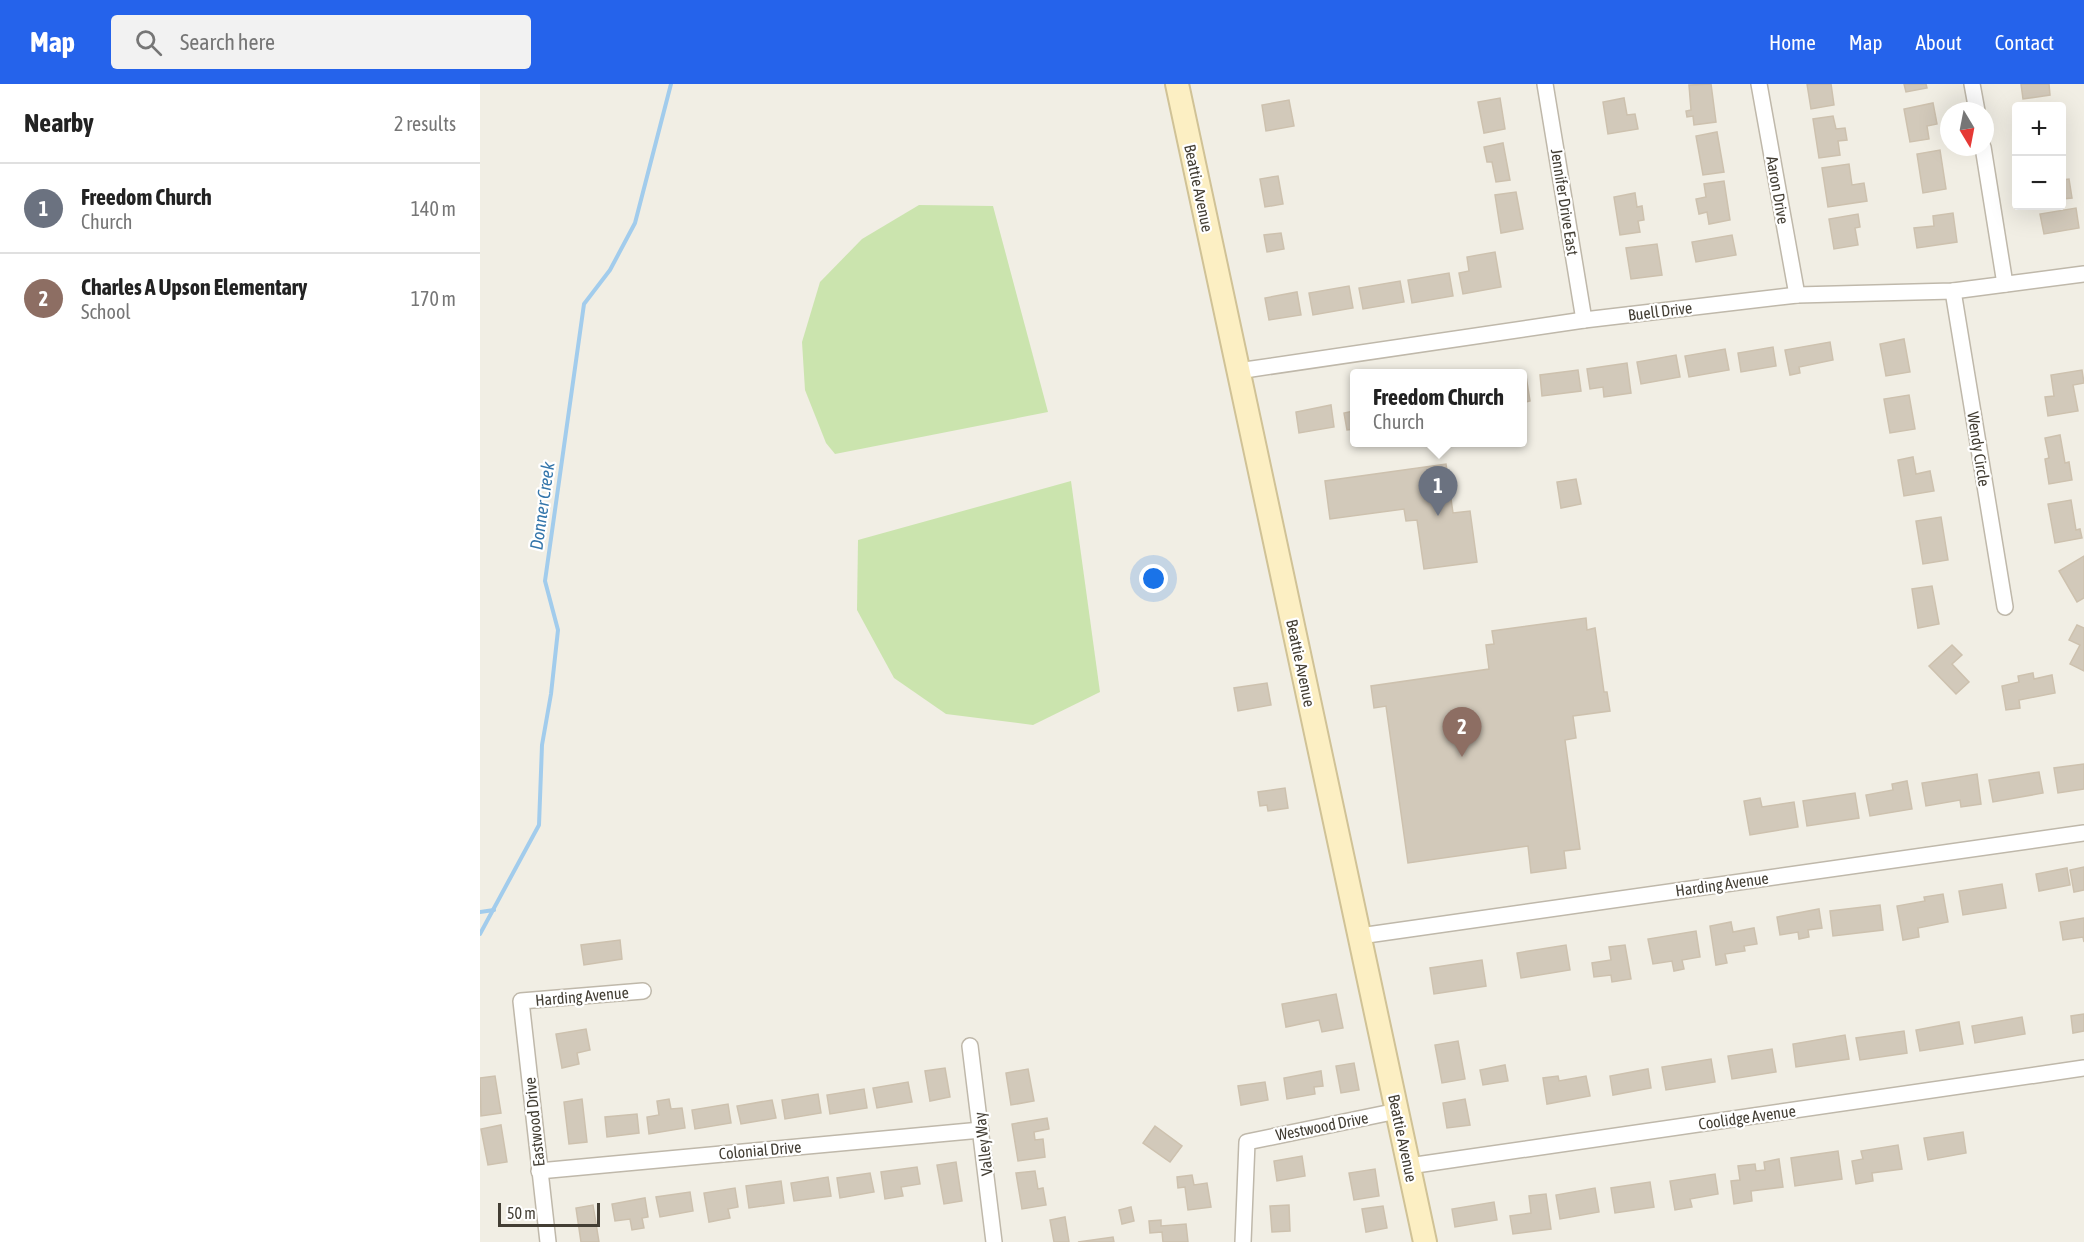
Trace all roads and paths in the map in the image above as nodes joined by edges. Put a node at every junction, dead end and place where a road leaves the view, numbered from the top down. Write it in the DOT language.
graph roads {
  1 [pos="1177,84"];
  2 [pos="1545,84"];
  3 [pos="1759,84"];
  4 [pos="1972,84"];
  5 [pos="1975,102"];
  6 [pos="1985,156"];
  7 [pos="2084,274"];
  8 [pos="2006,284"];
  9 [pos="1953,291"];
  10 [pos="1797,295"];
  11 [pos="1584,320"];
  12 [pos="1238,371"];
  13 [pos="2005,607"];
  14 [pos="2084,833"];
  15 [pos="1360,936"];
  16 [pos="643,991"];
  17 [pos="521,1001"];
  18 [pos="970,1046"];
  19 [pos="2084,1068"];
  20 [pos="1397,1111"];
  21 [pos="981,1130"];
  22 [pos="1409,1166"];
  23 [pos="539,1171"];
  24 [pos="548,1242"];
  25 [pos="994,1242"];
  26 [pos="1243,1242"];
  27 [pos="1425,1242"];
  1 -- 12 [label="street, Beattie Avenue"];
  2 -- 11 [label="street, Jennifer Drive East"];
  3 -- 10 [label="street, Aaron Drive"];
  4 -- 5 [label="street"];
  6 -- 8 [label="street"];
  7 -- 8 [label="street, Buell Drive"];
  8 -- 9 [label="street, Buell Drive"];
  9 -- 10 [label="street, Buell Drive"];
  9 -- 13 [label="street, Wendy Circle"];
  10 -- 11 [label="street, Buell Drive"];
  11 -- 12 [label="street, Buell Drive"];
  12 -- 15 [label="street, Beattie Avenue"];
  14 -- 15 [label="street, Harding Avenue"];
  15 -- 20 [label="street, Beattie Avenue"];
  16 -- 17 [label="street, Harding Avenue"];
  17 -- 23 [label="street, Eastwood Drive"];
  18 -- 21 [label="street, Valley Way"];
  19 -- 22 [label="street, Coolidge Avenue"];
  20 -- 22 [label="street, Beattie Avenue"];
  20 -- 26 [label="street, Westwood Drive"];
  21 -- 23 [label="street, Colonial Drive"];
  21 -- 25 [label="street, Valley Way"];
  22 -- 27 [label="street, Beattie Avenue"];
  23 -- 24 [label="street, Eastwood Drive"];
}
